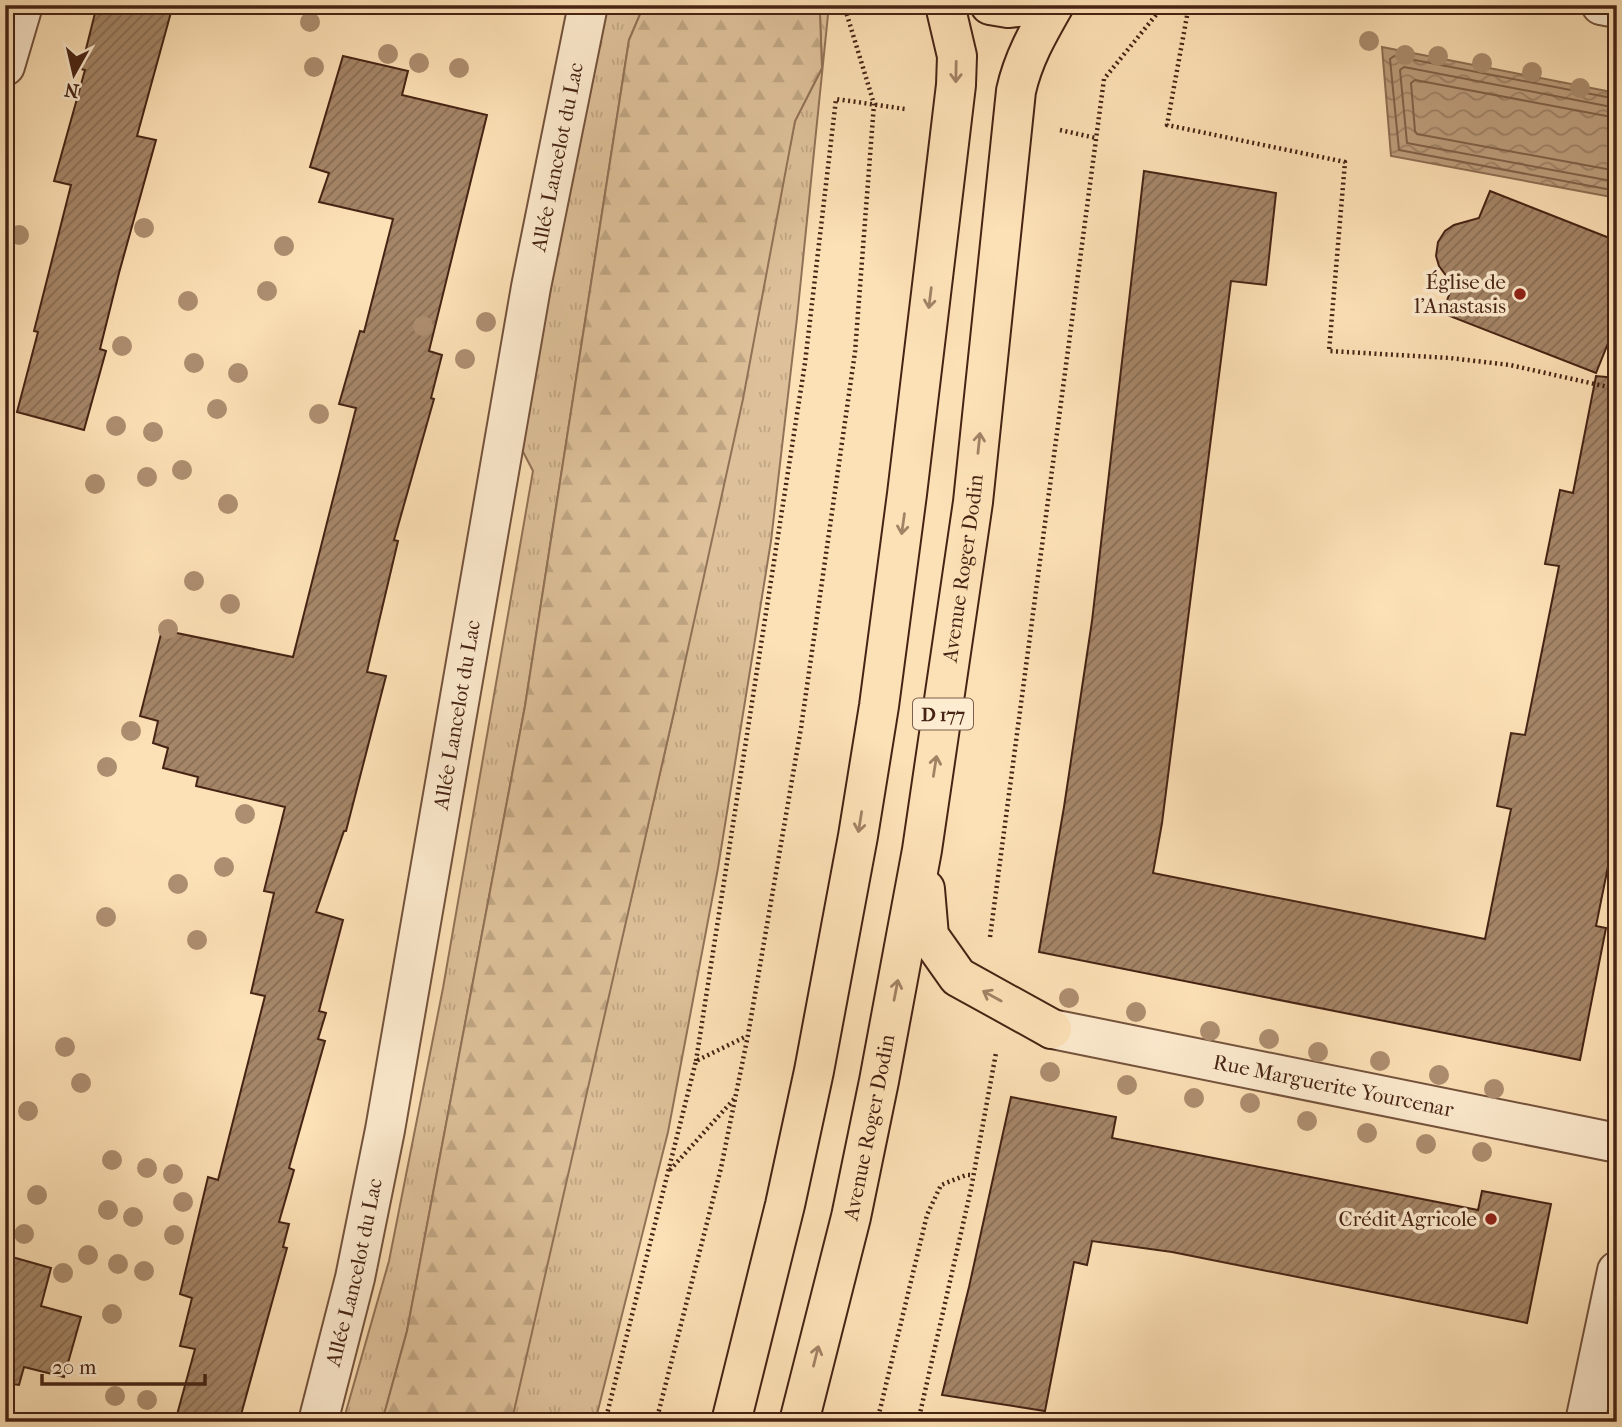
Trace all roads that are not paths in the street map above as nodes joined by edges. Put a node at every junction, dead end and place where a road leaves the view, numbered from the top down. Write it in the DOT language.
graph roads {
  1 [pos="23,5"];
  2 [pos="588,5"];
  3 [pos="945,5"];
  4 [pos="990,5"];
  5 [pos="1039,5"];
  6 [pos="1054,5"];
  7 [pos="1601,5"];
  8 [pos="1617,8"];
  9 [pos="5,66"];
  10 [pos="922,850"];
  11 [pos="1052,1028"];
  12 [pos="1617,1143"];
  13 [pos="1617,1271"];
  14 [pos="318,1422"];
  15 [pos="731,1422"];
  16 [pos="799,1422"];
  17 [pos="1585,1422"];
  1 -- 9 [label="street"];
  2 -- 14 [label="street, Allée Lancelot du Lac"];
  3 -- 15 [label="main road, one-way"];
  4 -- 5 [label="main road"];
  10 -- 6 [label="main road, Avenue Roger Dodin / D 177, one-way"];
  7 -- 8 [label="street"];
  11 -- 10 [label="main road, one-way"];
  16 -- 10 [label="main road, Avenue Roger Dodin / D 177, one-way"];
  11 -- 12 [label="street, Rue Marguerite Yourcenar"];
  13 -- 17 [label="street"];
}
